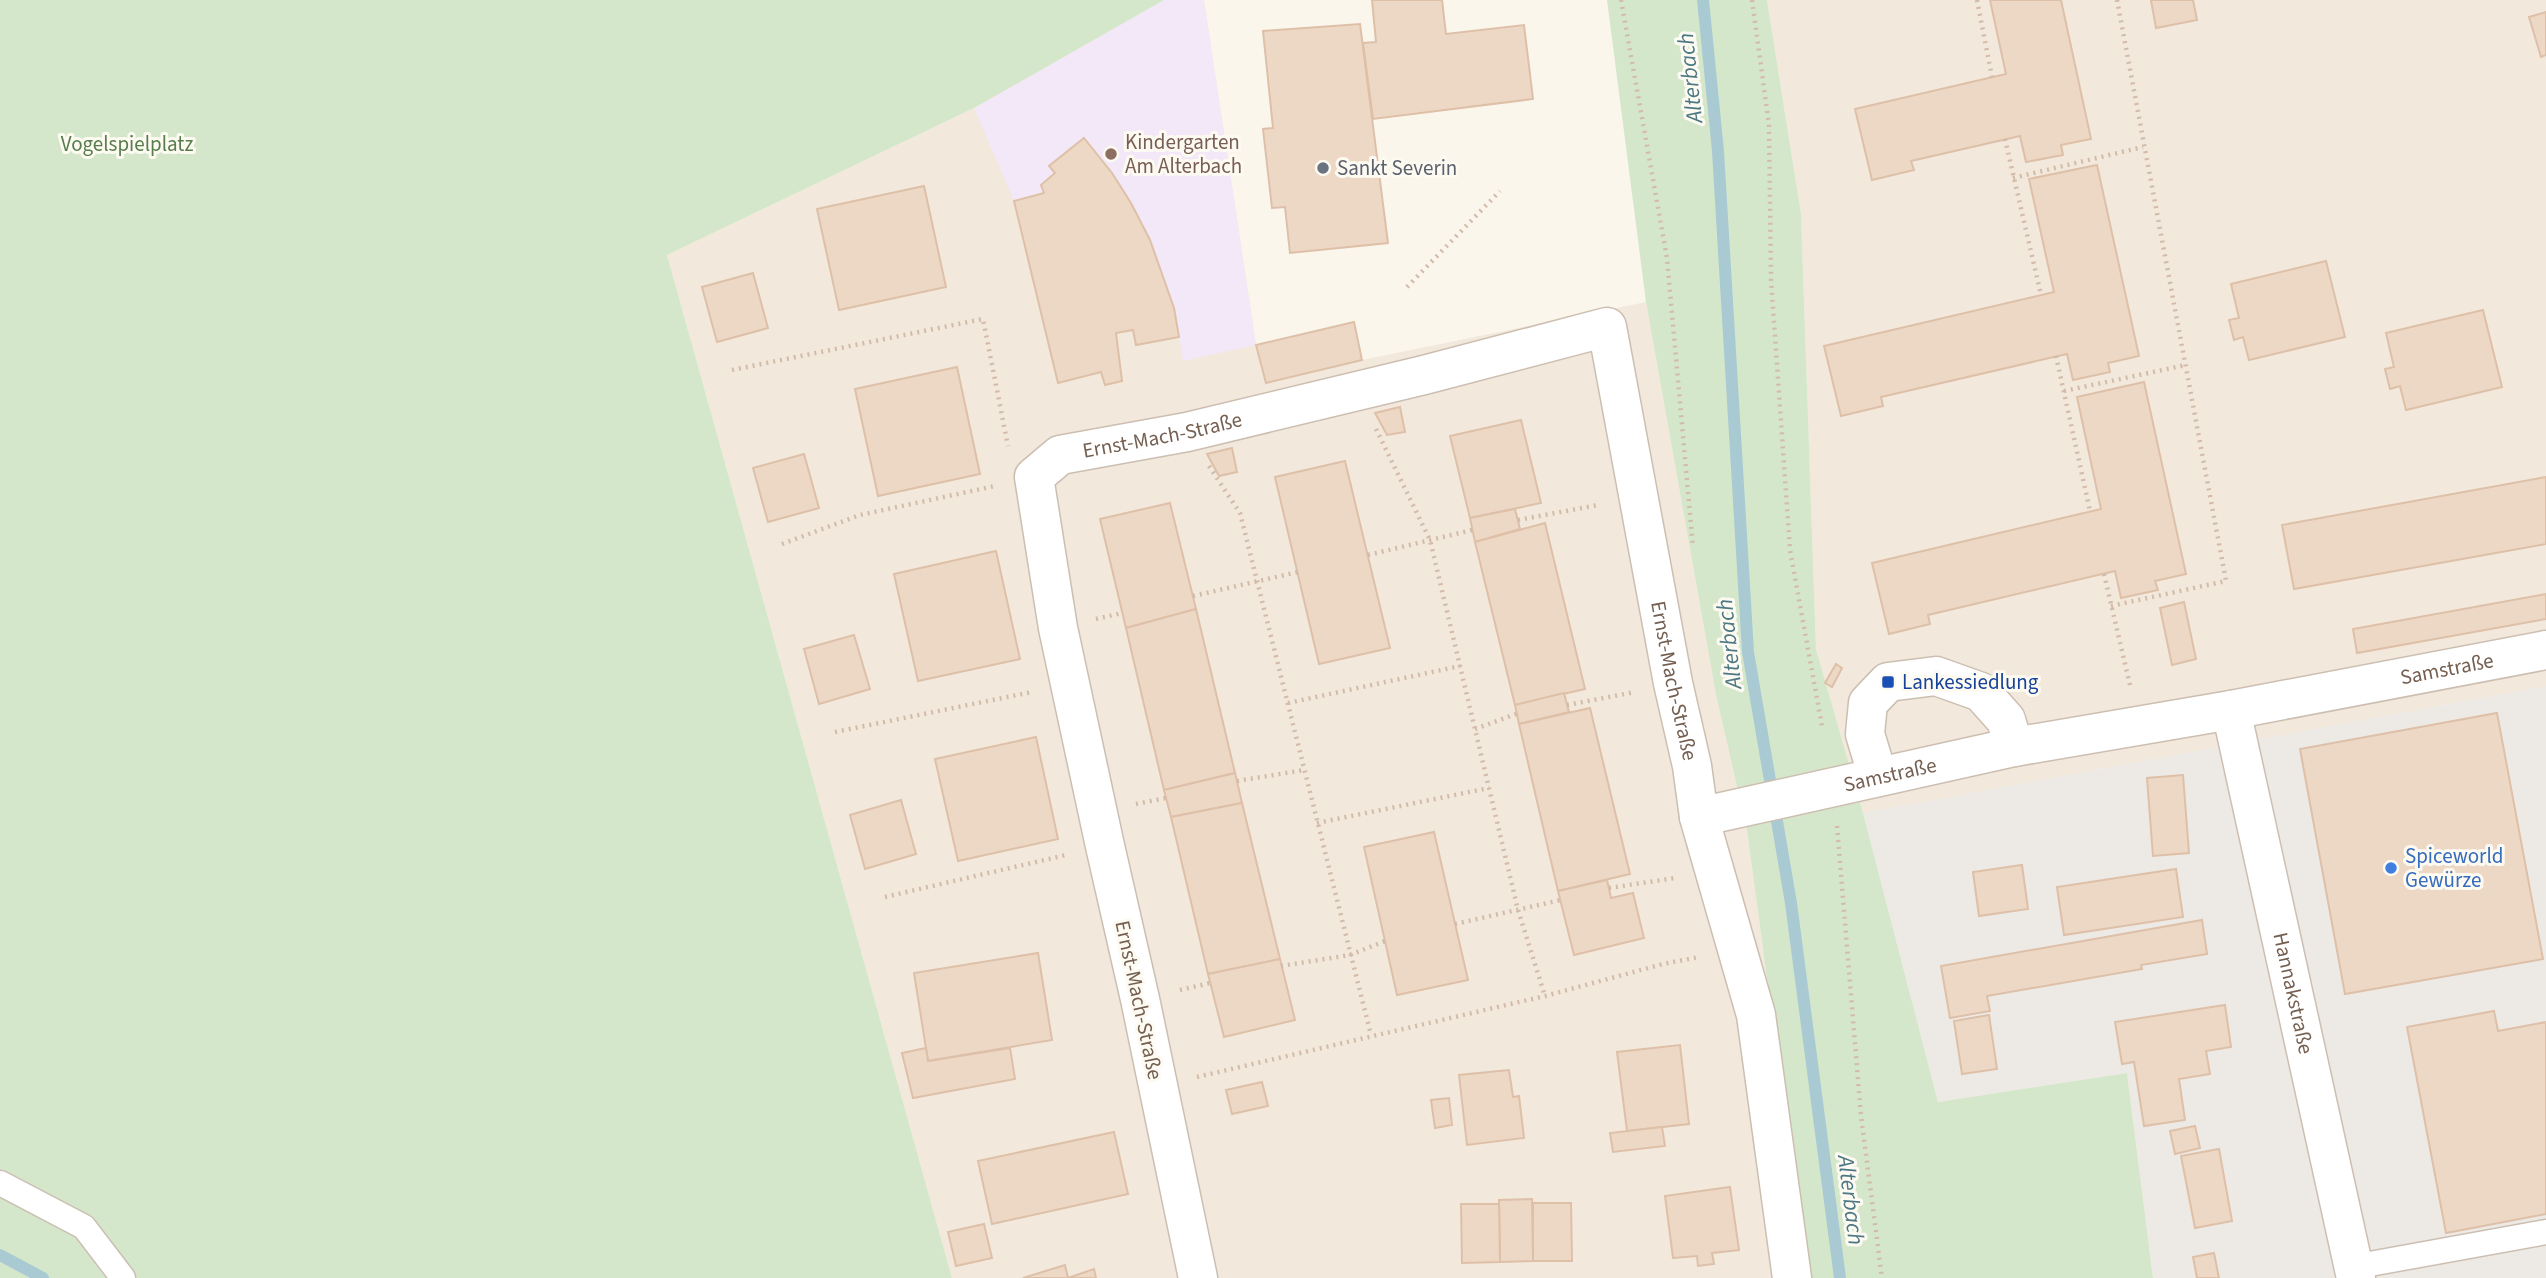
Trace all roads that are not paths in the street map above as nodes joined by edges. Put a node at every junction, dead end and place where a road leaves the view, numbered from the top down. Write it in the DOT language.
graph roads {
  1 [pos="2546,650"];
  2 [pos="2231,710"];
  3 [pos="2014,747"];
  4 [pos="1878,777"];
  5 [pos="1699,817"];
  6 [pos="0,1183"];
  7 [pos="2546,1232"];
  8 [pos="2355,1273"];
  9 [pos="122,1278"];
  10 [pos="1198,1278"];
  11 [pos="1792,1278"];
  1 -- 2 [label="street, Samstraße"];
  2 -- 3 [label="street, Samstraße"];
  2 -- 8 [label="street, Hannakstraße"];
  3 -- 4 [label="street, Samstraße"];
  3 -- 4 [label="street"];
  4 -- 5 [label="street, Samstraße"];
  5 -- 10 [label="street, Ernst-Mach-Straße"];
  5 -- 11 [label="street"];
  6 -- 9 [label="lane"];
  7 -- 8 [label="lane"];
}
